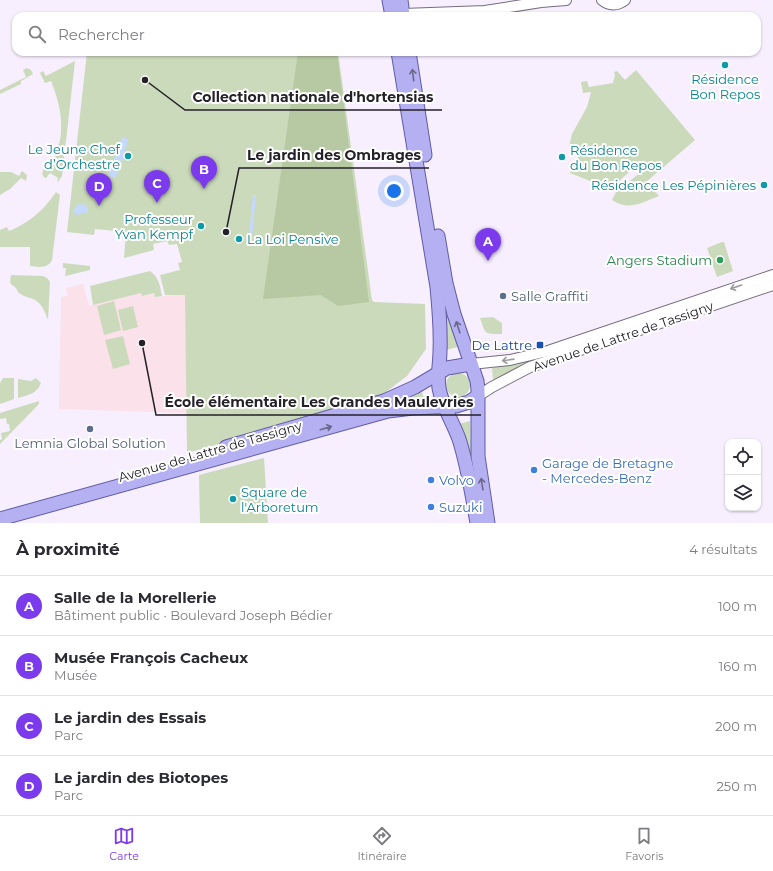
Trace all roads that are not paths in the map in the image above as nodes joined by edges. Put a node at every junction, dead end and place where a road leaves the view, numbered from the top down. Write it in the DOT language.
graph roads {
  1 [pos="389,0"];
  2 [pos="401,0"];
  3 [pos="566,0"];
  4 [pos="602,0"];
  5 [pos="625,0"];
  6 [pos="544,1"];
  7 [pos="398,12"];
  8 [pos="400,12"];
  9 [pos="464,12"];
  10 [pos="399,56"];
  11 [pos="411,56"];
  12 [pos="773,275"];
  13 [pos="773,285"];
  14 [pos="471,364"];
  15 [pos="438,373"];
  16 [pos="478,396"];
  17 [pos="445,406"];
  18 [pos="0,510"];
  19 [pos="0,519"];
  20 [pos="477,523"];
  21 [pos="488,523"];
  1 -- 7 [label="main road"];
  2 -- 8 [label="main road"];
  3 -- 6 [label="street"];
  4 -- 5 [label="street"];
  6 -- 9 [label="street"];
  10 -- 15 [label="main road"];
  14 -- 11 [label="main road, one-way"];
  12 -- 14 [label="street, Avenue de Lattre de Tassigny, one-way"];
  13 -- 16 [label="street, Avenue de Lattre de Tassigny"];
  14 -- 15 [label="main road"];
  14 -- 16 [label="main road"];
  15 -- 17 [label="main road"];
  15 -- 18 [label="main road, Avenue de Lattre de Tassigny"];
  16 -- 17 [label="main road"];
  21 -- 16 [label="main road, one-way"];
  19 -- 17 [label="main road, Avenue de Lattre de Tassigny, one-way"];
  17 -- 20 [label="main road"];
}
